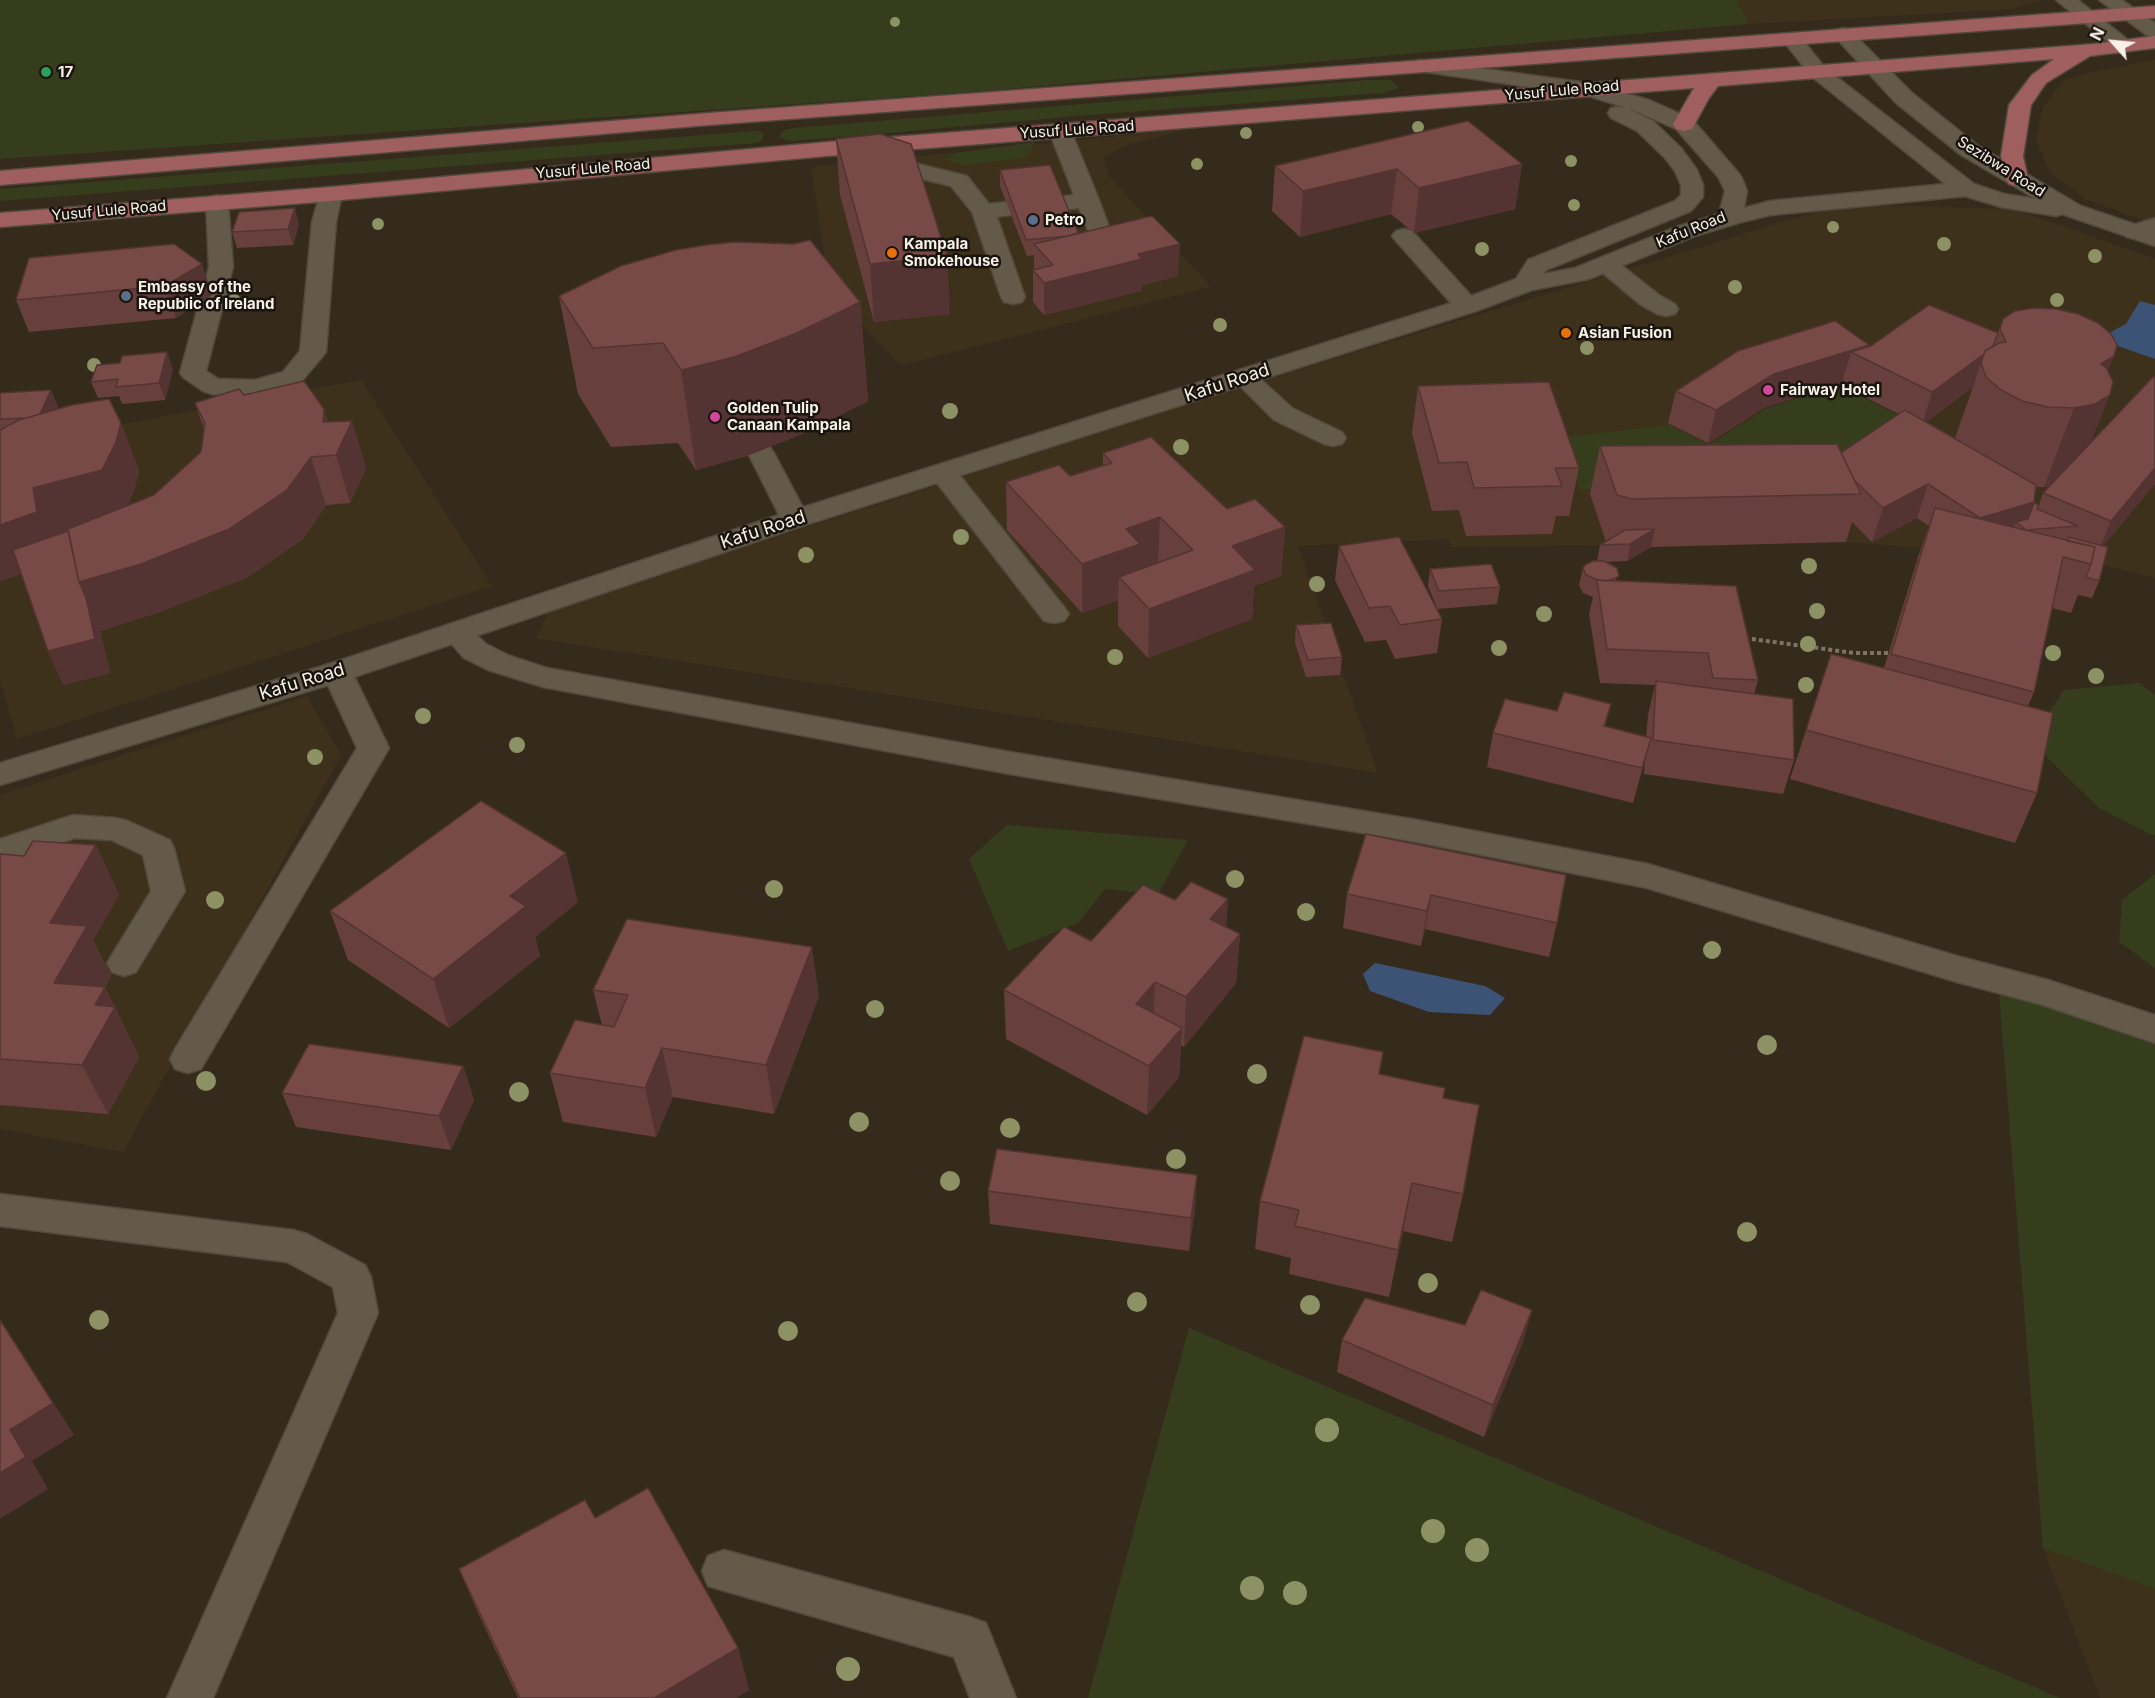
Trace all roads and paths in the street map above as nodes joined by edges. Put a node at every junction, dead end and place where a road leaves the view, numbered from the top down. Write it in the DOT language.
graph roads {
  1 [pos="2066,0"];
  2 [pos="2109,0"];
  3 [pos="2155,12"];
  4 [pos="2129,14"];
  5 [pos="2089,17"];
  6 [pos="2155,32"];
  7 [pos="1843,34"];
  8 [pos="1792,39"];
  9 [pos="2155,42"];
  10 [pos="2123,44"];
  11 [pos="2094,50"];
  12 [pos="1419,66"];
  13 [pos="1874,68"];
  14 [pos="1818,72"];
  15 [pos="1714,78"];
  16 [pos="1588,89"];
  17 [pos="1540,94"];
  18 [pos="709,119"];
  19 [pos="1684,124"];
  20 [pos="1060,131"];
  21 [pos="827,148"];
  22 [pos="694,160"];
  23 [pos="0,178"];
  24 [pos="2017,178"];
  25 [pos="1966,189"];
  26 [pos="331,194"];
  27 [pos="1088,200"];
  28 [pos="217,202"];
  29 [pos="1059,203"];
  30 [pos="1008,208"];
  31 [pos="983,211"];
  32 [pos="2073,211"];
  33 [pos="1730,218"];
  34 [pos="0,220"];
  35 [pos="2148,232"];
  36 [pos="1404,236"];
  37 [pos="1104,246"];
  38 [pos="1607,265"];
  39 [pos="1526,284"];
  40 [pos="1013,297"];
  41 [pos="1467,306"];
  42 [pos="1666,309"];
  43 [pos="1244,377"];
  44 [pos="1333,438"];
  45 [pos="761,453"];
  46 [pos="944,474"];
  47 [pos="795,519"];
  48 [pos="1054,614"];
  49 [pos="457,633"];
  50 [pos="1739,637"];
  51 [pos="1889,653"];
  52 [pos="337,672"];
  53 [pos="0,774"];
  54 [pos="0,851"];
  55 [pos="124,963"];
  56 [pos="2155,1029"];
  57 [pos="188,1059"];
  58 [pos="0,1210"];
  59 [pos="724,1571"];
  60 [pos="190,1698"];
  61 [pos="993,1698"];
  1 -- 5 [label="main road"];
  2 -- 4 [label="main road"];
  3 -- 4 [label="main road, Yusuf Lule Road"];
  4 -- 5 [label="main road, Yusuf Lule Road"];
  4 -- 6 [label="main road"];
  5 -- 7 [label="main road, Yusuf Lule Road"];
  5 -- 10 [label="main road"];
  7 -- 8 [label="main road, Yusuf Lule Road"];
  7 -- 13 [label="main road, Sezibwa Road"];
  8 -- 12 [label="main road, Yusuf Lule Road"];
  8 -- 14 [label="main road"];
  9 -- 10 [label="main road, Yusuf Lule Road"];
  10 -- 11 [label="main road, Yusuf Lule Road"];
  11 -- 13 [label="main road, Yusuf Lule Road"];
  11 -- 24 [label="main road"];
  12 -- 16 [label="main road, Kafu Road"];
  12 -- 18 [label="main road, Yusuf Lule Road"];
  13 -- 14 [label="main road, Yusuf Lule Road"];
  13 -- 24 [label="main road, Sezibwa Road"];
  14 -- 15 [label="main road, Yusuf Lule Road"];
  14 -- 25 [label="main road"];
  15 -- 16 [label="main road, Yusuf Lule Road"];
  15 -- 19 [label="main road"];
  16 -- 17 [label="main road, Yusuf Lule Road"];
  16 -- 19 [label="main road, Kafu Road"];
  17 -- 20 [label="main road, Yusuf Lule Road"];
  17 -- 39 [label="main road, Kafu Road"];
  18 -- 22 [label="main road"];
  18 -- 23 [label="main road, Yusuf Lule Road"];
  19 -- 33 [label="main road, Kafu Road"];
  20 -- 21 [label="main road, Yusuf Lule Road"];
  20 -- 27 [label="main road"];
  21 -- 22 [label="main road, Yusuf Lule Road"];
  21 -- 31 [label="main road"];
  22 -- 26 [label="main road, Yusuf Lule Road"];
  24 -- 32 [label="main road, Sezibwa Road"];
  25 -- 32 [label="main road"];
  25 -- 33 [label="main road"];
  26 -- 28 [label="main road, Yusuf Lule Road"];
  26 -- 28 [label="main road"];
  27 -- 29 [label="main road"];
  27 -- 37 [label="main road"];
  28 -- 34 [label="main road, Yusuf Lule Road"];
  30 -- 31 [label="main road"];
  31 -- 40 [label="main road"];
  32 -- 35 [label="main road, Sezibwa Road"];
  33 -- 38 [label="main road, Kafu Road"];
  36 -- 41 [label="main road"];
  38 -- 39 [label="main road, Kafu Road"];
  38 -- 42 [label="main road"];
  39 -- 41 [label="main road, Kafu Road"];
  41 -- 43 [label="main road, Kafu Road"];
  43 -- 44 [label="main road"];
  43 -- 46 [label="main road, Kafu Road"];
  45 -- 47 [label="main road"];
  46 -- 47 [label="main road, Kafu Road"];
  46 -- 48 [label="main road"];
  47 -- 49 [label="main road, Kafu Road"];
  49 -- 52 [label="main road, Kafu Road"];
  49 -- 56 [label="main road"];
  50 -- 51 [label="path"];
  52 -- 53 [label="main road, Kafu Road"];
  52 -- 57 [label="main road"];
  54 -- 55 [label="main road"];
  58 -- 60 [label="main road"];
  59 -- 61 [label="main road"];
}
